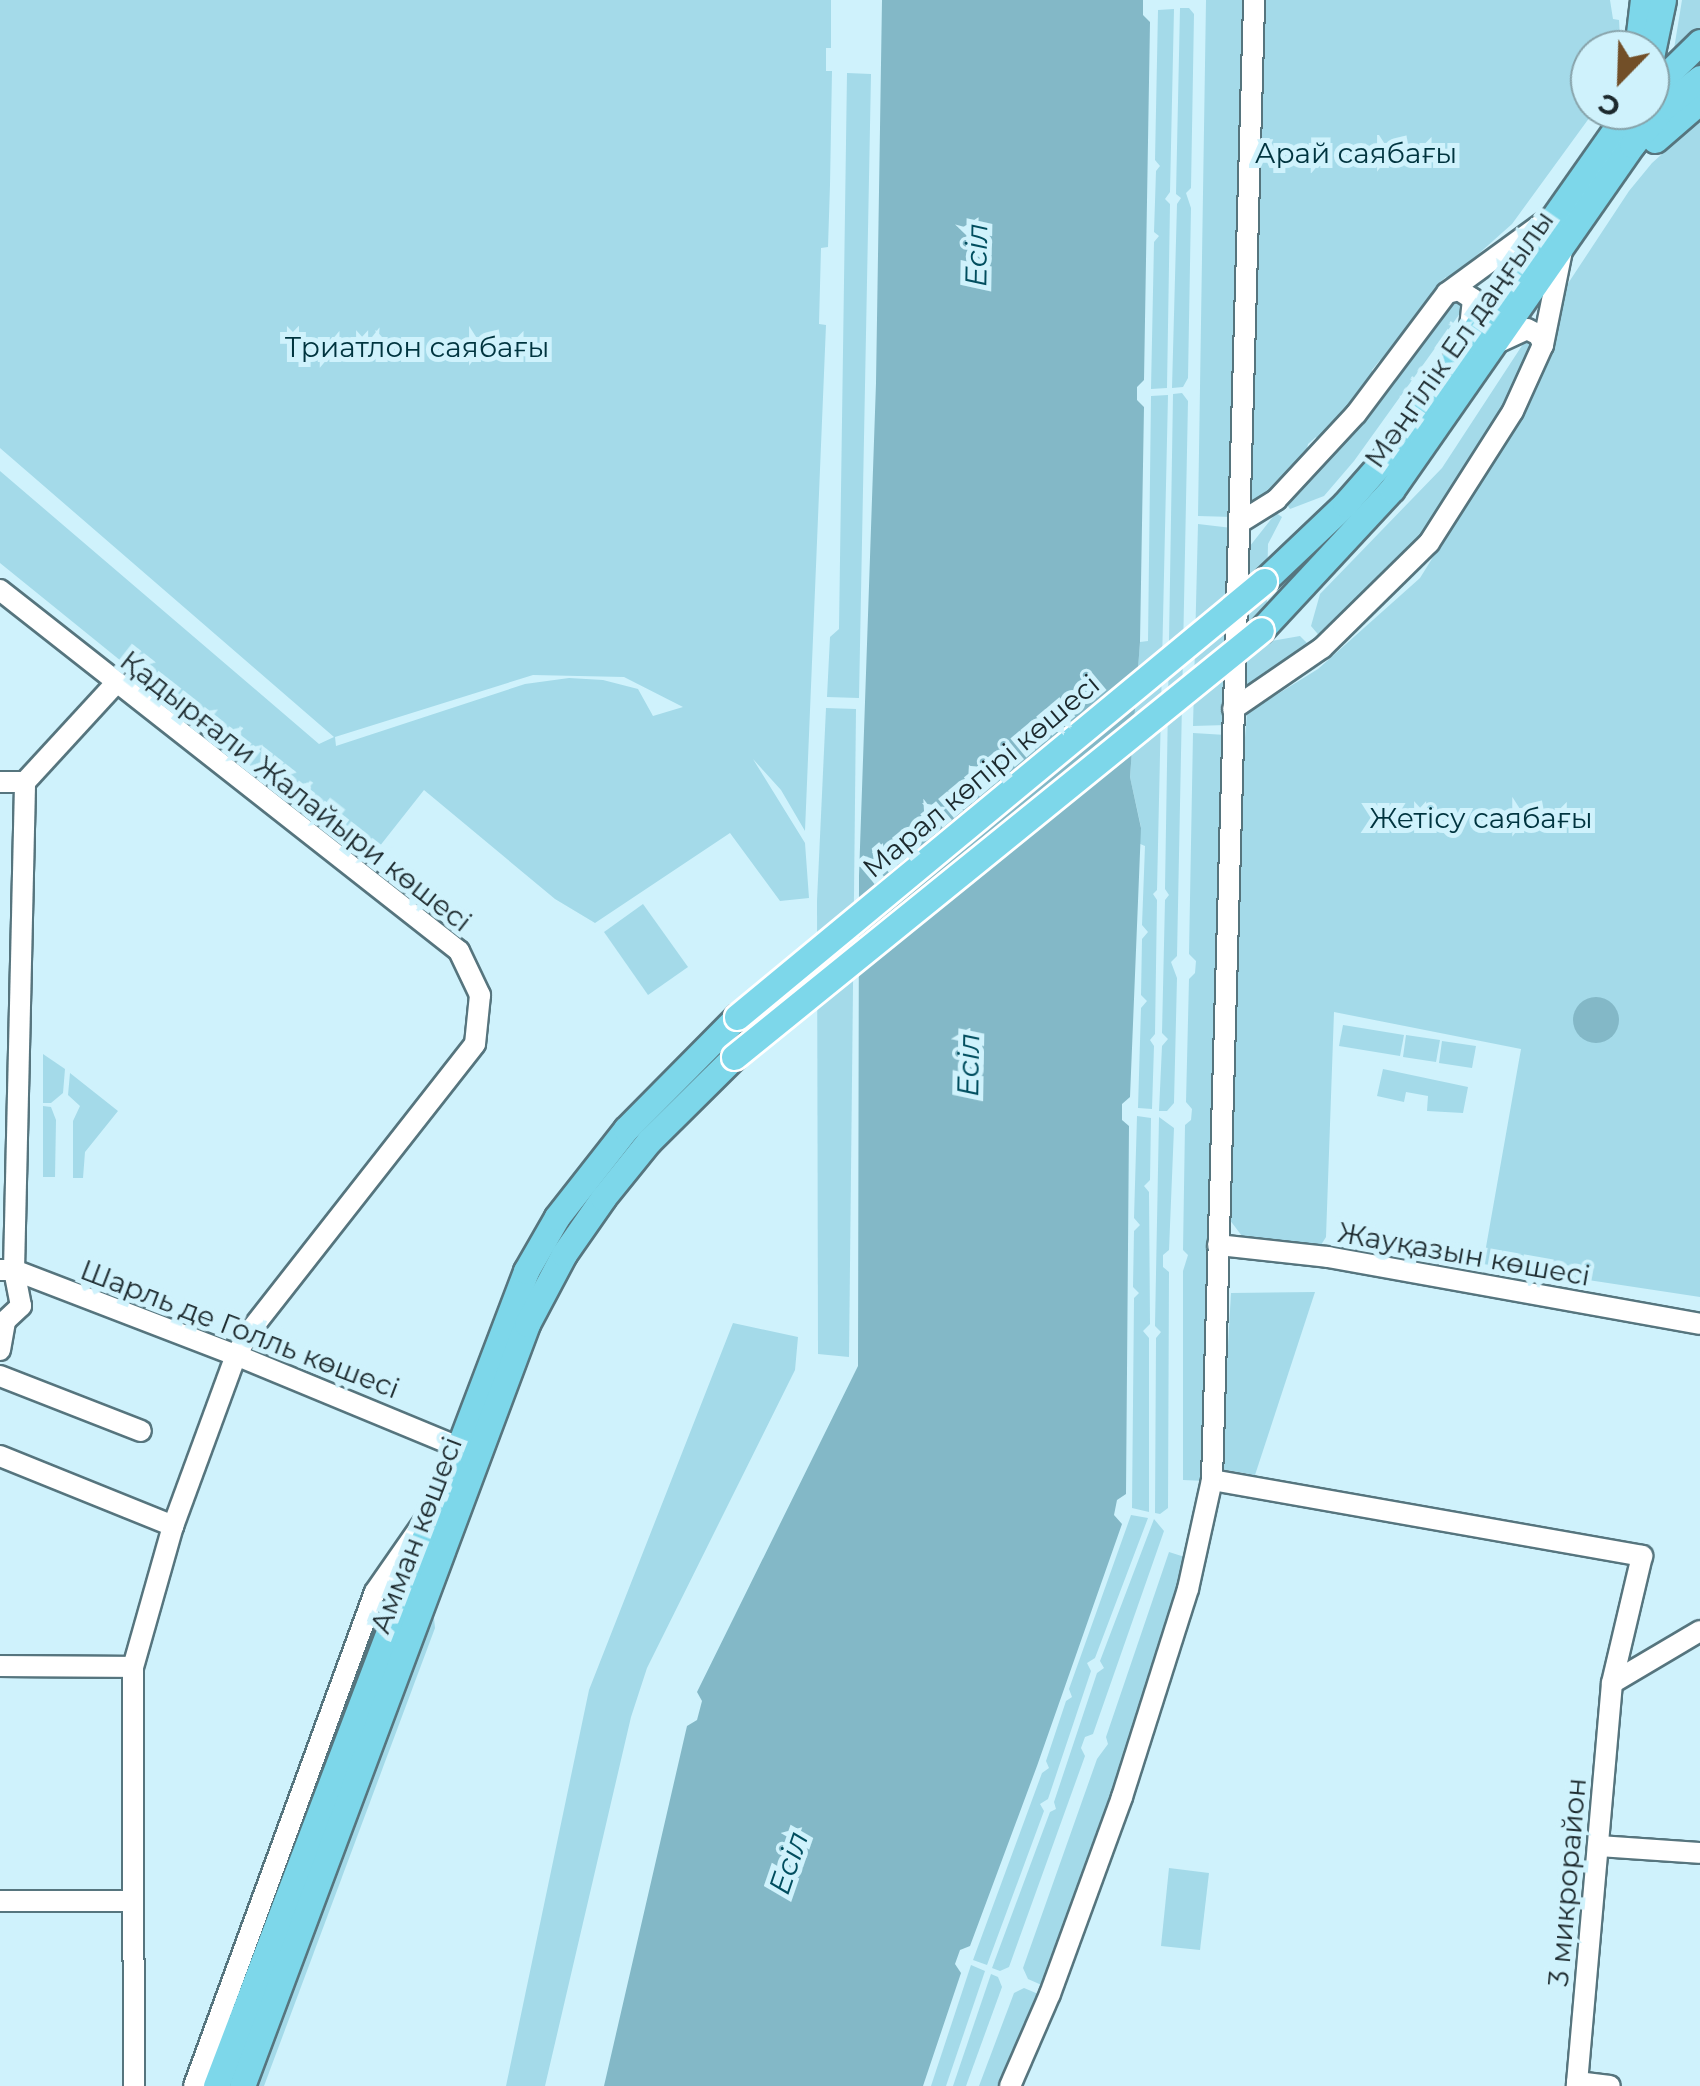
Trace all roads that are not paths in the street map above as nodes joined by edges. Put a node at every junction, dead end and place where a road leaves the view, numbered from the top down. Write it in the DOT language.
graph roads {
  1 [pos="1254,0"];
  2 [pos="1642,0"];
  3 [pos="1663,0"];
  4 [pos="1639,30"];
  5 [pos="1657,30"];
  6 [pos="1700,42"];
  7 [pos="1670,71"];
  8 [pos="1700,78"];
  9 [pos="1700,101"];
  10 [pos="1615,130"];
  11 [pos="1569,214"];
  12 [pos="1448,293"];
  13 [pos="1481,342"];
  14 [pos="1542,346"];
  15 [pos="1239,523"];
  16 [pos="1264,582"];
  17 [pos="0,590"];
  18 [pos="115,684"];
  19 [pos="1234,708"];
  20 [pos="0,782"];
  21 [pos="25,782"];
  22 [pos="11,1016"];
  23 [pos="737,1017"];
  24 [pos="734,1058"];
  25 [pos="1218,1244"];
  26 [pos="7,1270"];
  27 [pos="1700,1324"];
  28 [pos="0,1350"];
  29 [pos="236,1355"];
  30 [pos="0,1376"];
  31 [pos="141,1431"];
  32 [pos="468,1450"];
  33 [pos="0,1456"];
  34 [pos="1212,1480"];
  35 [pos="437,1502"];
  36 [pos="173,1526"];
  37 [pos="1700,1631"];
  38 [pos="0,1666"];
  39 [pos="133,1667"];
  40 [pos="1612,1683"];
  41 [pos="1598,1846"];
  42 [pos="1700,1853"];
  43 [pos="0,1900"];
  44 [pos="132,1902"];
  45 [pos="1577,2084"];
  46 [pos="134,2086"];
  47 [pos="194,2086"];
  48 [pos="216,2086"];
  49 [pos="242,2086"];
  50 [pos="1010,2086"];
  51 [pos="1610,2086"];
  1 -- 15 [label="street"];
  2 -- 4 [label="main road"];
  3 -- 5 [label="main road"];
  6 -- 7 [label="main road"];
  8 -- 11 [label="main road, Мәңгілік Ел даңғылы"];
  9 -- 11 [label="main road"];
  10 -- 11 [label="main road"];
  11 -- 12 [label="street"];
  11 -- 13 [label="main road, Мәңгілік Ел даңғылы"];
  11 -- 14 [label="street"];
  12 -- 13 [label="street"];
  12 -- 15 [label="street"];
  13 -- 14 [label="street"];
  13 -- 16 [label="main road, Мәңгілік Ел даңғылы"];
  13 -- 24 [label="main road, Мәңгілік Ел даңғылы, bridge"];
  14 -- 19 [label="street"];
  15 -- 19 [label="street"];
  16 -- 23 [label="main road, Марал көпірі көшесі, bridge"];
  17 -- 18 [label="street, Қадырғали Жалайыри көшесі"];
  18 -- 21 [label="street"];
  18 -- 29 [label="street, Қадырғали Жалайыри көшесі"];
  19 -- 25 [label="street"];
  20 -- 21 [label="street"];
  21 -- 22 [label="street"];
  22 -- 26 [label="street"];
  23 -- 32 [label="main road, Амман көшесі"];
  24 -- 32 [label="main road, Амман көшесі"];
  25 -- 27 [label="street, Жауқазын көшесі"];
  25 -- 34 [label="street"];
  26 -- 28 [label="street"];
  26 -- 29 [label="street, Шарль де Голль көшесі"];
  29 -- 32 [label="street, Шарль де Голль көшесі"];
  29 -- 36 [label="street, Қадырғали Жалайыри көшесі"];
  30 -- 31 [label="street"];
  32 -- 35 [label="main road, Амман көшесі"];
  32 -- 49 [label="main road, Амман көшесі"];
  33 -- 36 [label="street"];
  34 -- 40 [label="street, 3 микрорайон"];
  34 -- 50 [label="street"];
  35 -- 47 [label="street, Амман көшесі"];
  35 -- 48 [label="main road, Амман көшесі"];
  36 -- 39 [label="street, Қадырғали Жалайыри көшесі"];
  37 -- 40 [label="street"];
  38 -- 39 [label="street"];
  39 -- 44 [label="street, Қадырғали Жалайыри көшесі"];
  40 -- 41 [label="street, 3 микрорайон"];
  41 -- 42 [label="street"];
  41 -- 45 [label="street, 3 микрорайон"];
  43 -- 44 [label="street"];
  44 -- 46 [label="street, Қадырғали Жалайыри көшесі"];
  45 -- 51 [label="street"];
}
